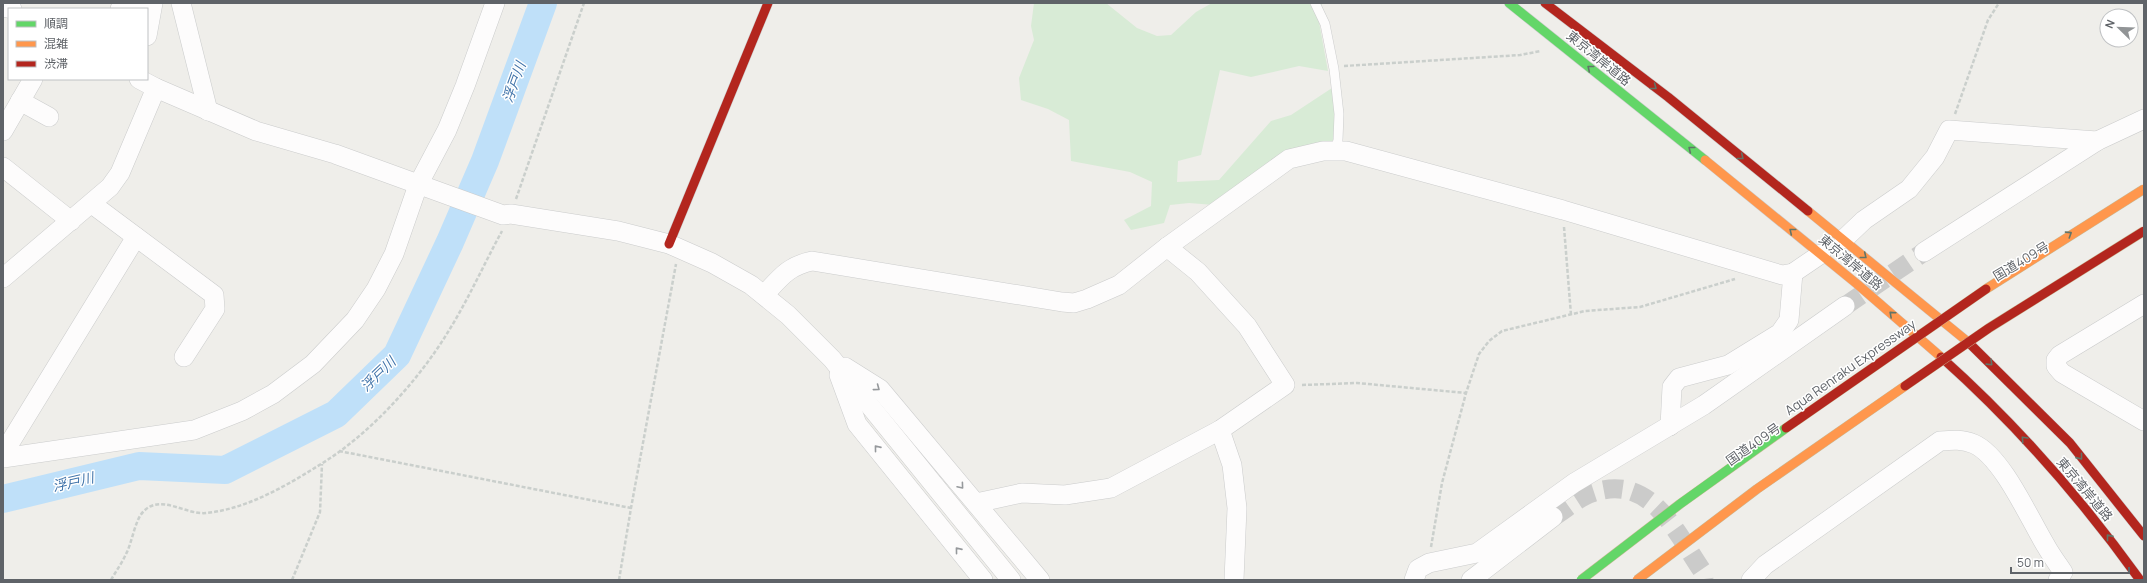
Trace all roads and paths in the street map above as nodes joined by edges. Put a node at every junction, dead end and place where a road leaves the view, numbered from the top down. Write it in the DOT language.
graph roads {
  1 [pos="144,3"];
  2 [pos="153,3"];
  3 [pos="182,3"];
  4 [pos="495,3"];
  5 [pos="584,3"];
  6 [pos="768,3"];
  7 [pos="1315,3"];
  8 [pos="1509,3"];
  9 [pos="1545,3"];
  10 [pos="1999,3"];
  11 [pos="124,8"];
  12 [pos="148,30"];
  13 [pos="1565,48"];
  14 [pos="1334,69"];
  15 [pos="32,80"];
  16 [pos="141,80"];
  17 [pos="156,88"];
  18 [pos="20,101"];
  19 [pos="208,111"];
  20 [pos="49,117"];
  21 [pos="2144,119"];
  22 [pos="1949,130"];
  23 [pos="3,131"];
  24 [pos="2097,141"];
  25 [pos="1335,151"];
  26 [pos="3,166"];
  27 [pos="418,185"];
  28 [pos="2144,189"];
  29 [pos="92,204"];
  30 [pos="1563,210"];
  31 [pos="507,215"];
  32 [pos="2118,217"];
  33 [pos="71,221"];
  34 [pos="2144,224"];
  35 [pos="2144,231"];
  36 [pos="136,237"];
  37 [pos="1844,239"];
  38 [pos="674,246"];
  39 [pos="1167,247"];
  40 [pos="1924,252"];
  41 [pos="1821,254"];
  42 [pos="1793,273"];
  43 [pos="3,278"];
  44 [pos="1736,279"];
  45 [pos="764,295"];
  46 [pos="2144,304"];
  47 [pos="1845,306"];
  48 [pos="1571,315"];
  49 [pos="1945,322"];
  50 [pos="1962,336"];
  51 [pos="1921,340"];
  52 [pos="1938,354"];
  53 [pos="184,357"];
  54 [pos="832,359"];
  55 [pos="1285,385"];
  56 [pos="1466,393"];
  57 [pos="2144,421"];
  58 [pos="1670,426"];
  59 [pos="1220,430"];
  60 [pos="339,451"];
  61 [pos="3,454"];
  62 [pos="3,458"];
  63 [pos="322,464"];
  64 [pos="976,503"];
  65 [pos="631,508"];
  66 [pos="1553,517"];
  67 [pos="2144,536"];
  68 [pos="1429,563"];
  69 [pos="1601,568"];
  70 [pos="111,580"];
  71 [pos="292,580"];
  72 [pos="619,580"];
  73 [pos="983,580"];
  74 [pos="1011,580"];
  75 [pos="1040,580"];
  76 [pos="1234,580"];
  77 [pos="1414,580"];
  78 [pos="1471,580"];
  79 [pos="1580,580"];
  80 [pos="1586,580"];
  81 [pos="1627,580"];
  82 [pos="1637,580"];
  83 [pos="1751,580"];
  84 [pos="2058,580"];
  85 [pos="2140,580"];
  1 -- 11 [label="street"];
  2 -- 12 [label="street"];
  3 -- 19 [label="street"];
  4 -- 27 [label="street"];
  5 -- 31 [label="path"];
  6 -- 38 [label="main road"];
  7 -- 14 [label="lane"];
  8 -- 13 [label="main road, 東京湾岸道路"];
  9 -- 37 [label="main road, 東京湾岸道路, one-way"];
  10 -- 22 [label="path"];
  13 -- 14 [label="path"];
  41 -- 13 [label="main road, 東京湾岸道路, one-way"];
  14 -- 25 [label="lane"];
  15 -- 18 [label="street"];
  16 -- 17 [label="street"];
  17 -- 19 [label="street"];
  17 -- 29 [label="street"];
  18 -- 20 [label="street"];
  18 -- 23 [label="street"];
  19 -- 27 [label="street"];
  21 -- 24 [label="street"];
  22 -- 24 [label="street"];
  22 -- 37 [label="street"];
  24 -- 40 [label="street"];
  25 -- 30 [label="street"];
  25 -- 39 [label="street"];
  26 -- 33 [label="street"];
  27 -- 31 [label="street"];
  27 -- 62 [label="street"];
  79 -- 28 [label="main road, Aqua Renraku Expressway, one-way, bridge"];
  29 -- 33 [label="street"];
  29 -- 36 [label="street"];
  30 -- 42 [label="street"];
  30 -- 48 [label="path"];
  31 -- 38 [label="street"];
  31 -- 60 [label="path"];
  32 -- 49 [label="main road, 国道409号"];
  33 -- 43 [label="street"];
  34 -- 50 [label="main road"];
  35 -- 82 [label="main road, bridge"];
  36 -- 53 [label="street"];
  36 -- 61 [label="street"];
  37 -- 49 [label="main road, 東京湾岸道路, one-way"];
  38 -- 45 [label="street"];
  38 -- 65 [label="path"];
  39 -- 45 [label="street"];
  39 -- 55 [label="street"];
  41 -- 42 [label="street"];
  51 -- 41 [label="main road, 東京湾岸道路, one-way"];
  42 -- 58 [label="street"];
  44 -- 48 [label="path"];
  45 -- 54 [label="street"];
  46 -- 57 [label="street"];
  47 -- 58 [label="street"];
  48 -- 56 [label="path"];
  49 -- 50 [label="main road, 東京湾岸道路"];
  49 -- 51 [label="main road, 国道409号"];
  50 -- 52 [label="main road"];
  50 -- 67 [label="main road, 東京湾岸道路, one-way"];
  51 -- 52 [label="main road, 東京湾岸道路"];
  51 -- 69 [label="main road, 国道409号"];
  52 -- 81 [label="main road"];
  85 -- 52 [label="main road, 東京湾岸道路, one-way"];
  54 -- 64 [label="street, one-way"];
  73 -- 54 [label="street, one-way"];
  54 -- 74 [label="street"];
  55 -- 56 [label="path"];
  55 -- 59 [label="street"];
  56 -- 68 [label="path"];
  58 -- 68 [label="street"];
  59 -- 64 [label="street"];
  59 -- 76 [label="street"];
  60 -- 63 [label="path"];
  60 -- 65 [label="path"];
  63 -- 70 [label="path"];
  63 -- 71 [label="path"];
  64 -- 75 [label="street"];
  65 -- 72 [label="path"];
  66 -- 78 [label="street"];
  68 -- 77 [label="street"];
  69 -- 79 [label="main road, 国道409号"];
  69 -- 80 [label="main road"];
  83 -- 84 [label="street"];
}
